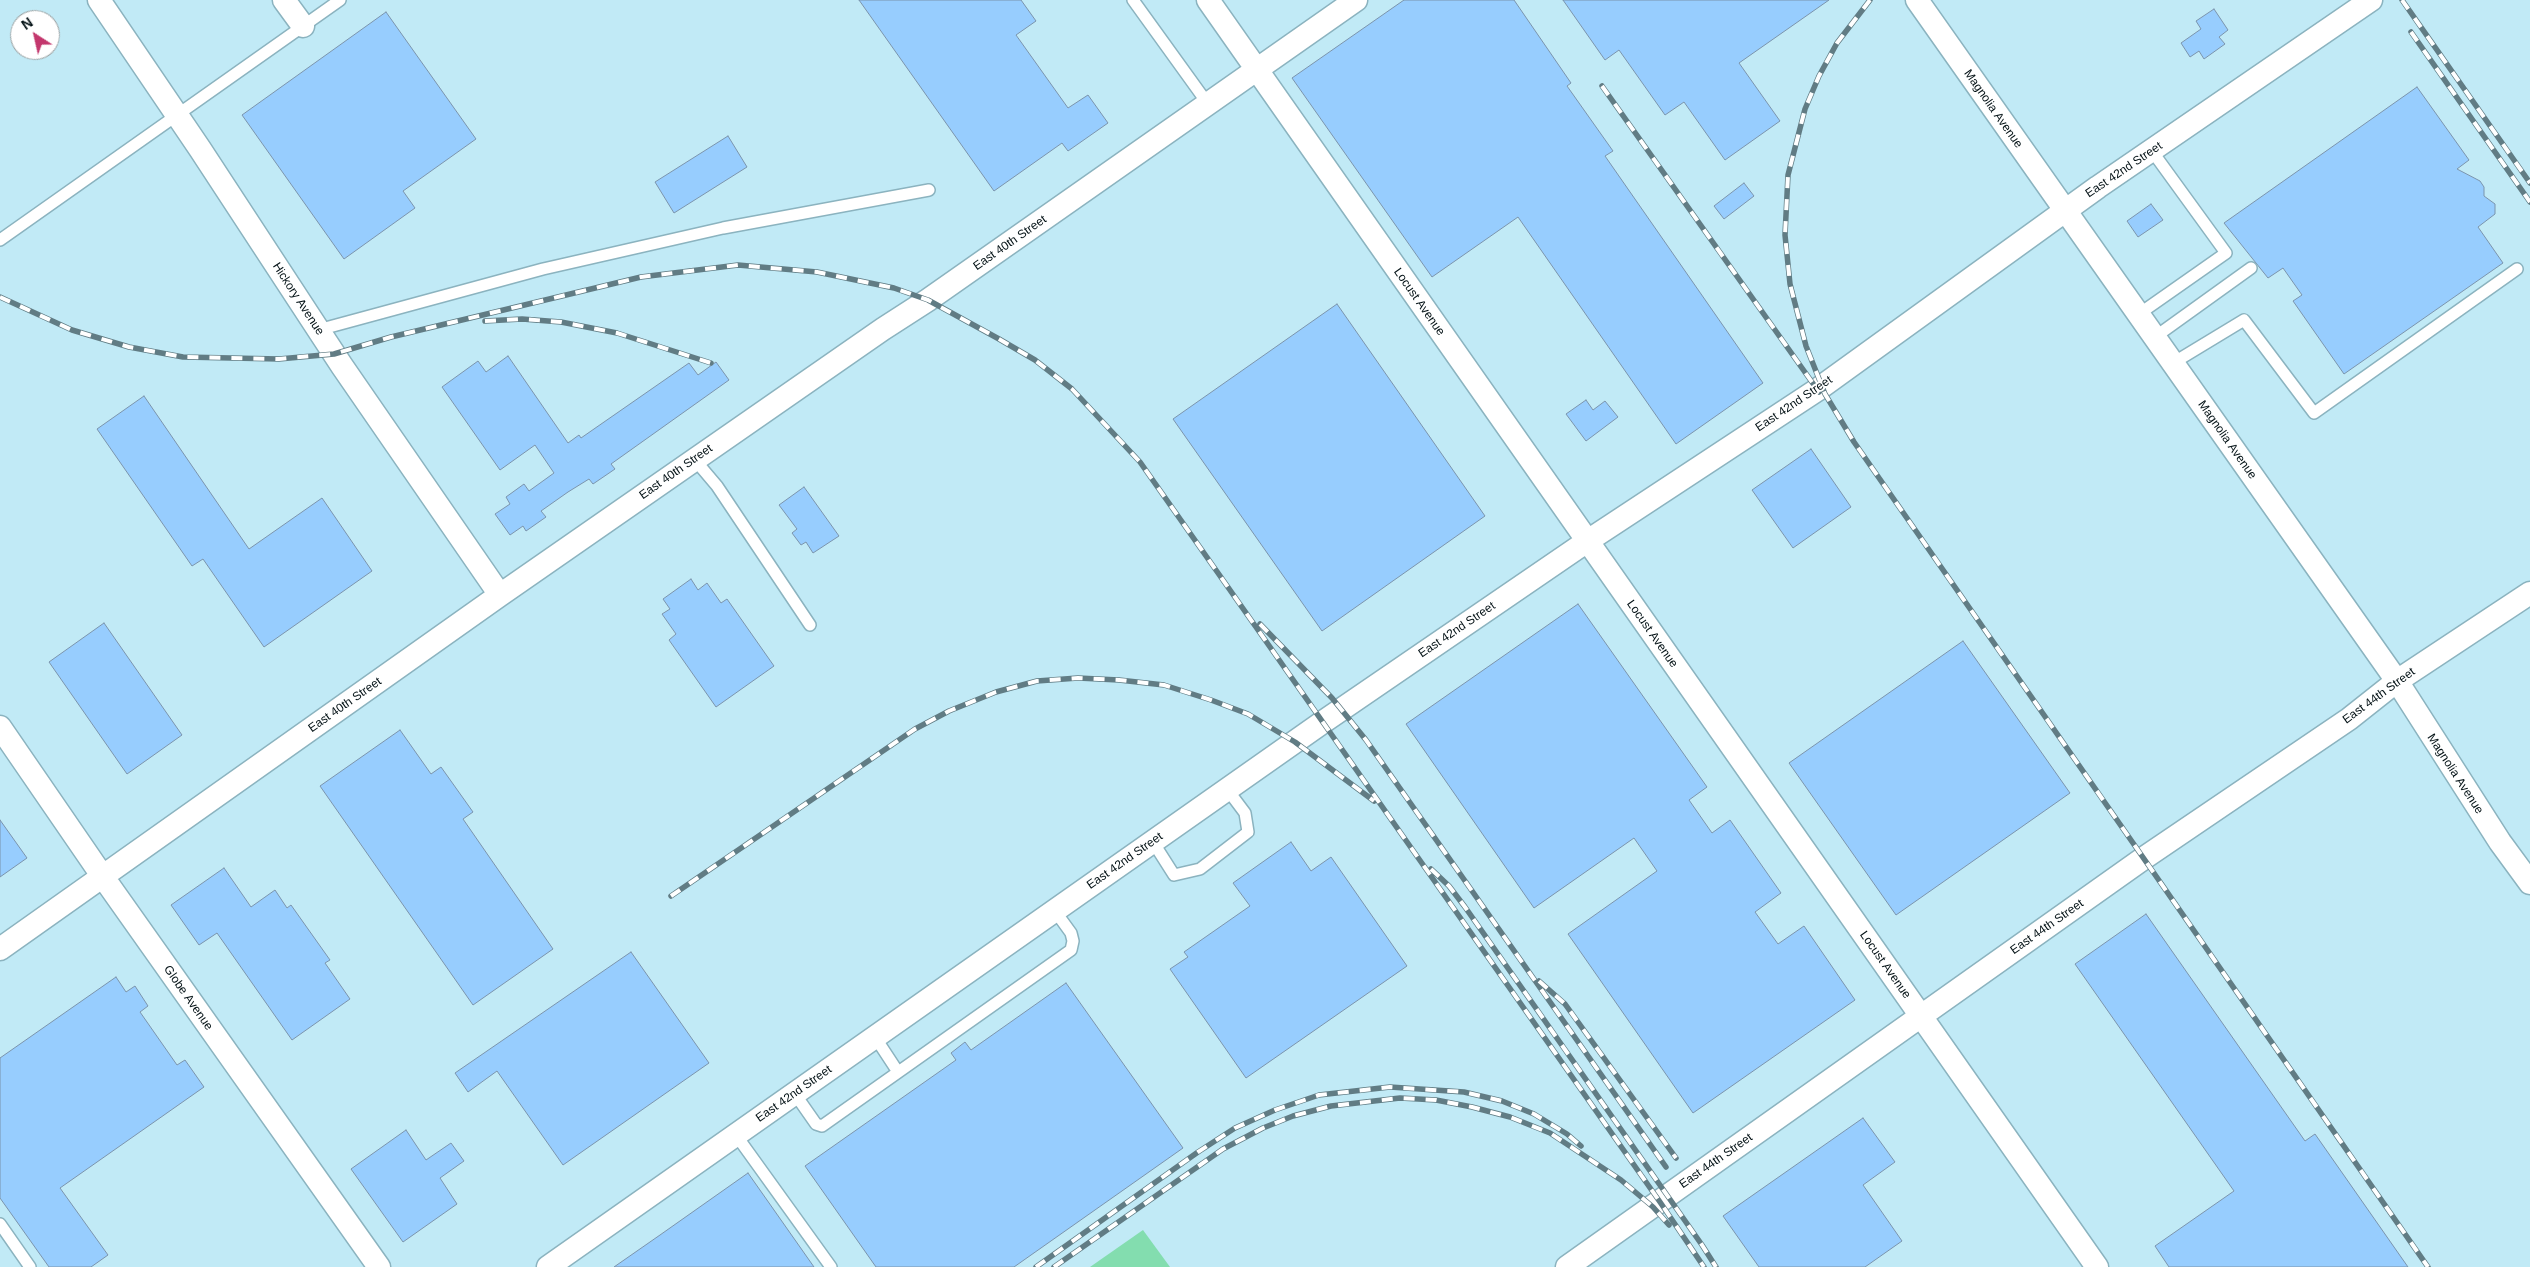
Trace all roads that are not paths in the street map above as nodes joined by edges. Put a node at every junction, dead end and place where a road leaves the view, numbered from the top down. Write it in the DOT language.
graph roads {
  1 [pos="99,0"];
  2 [pos="284,0"];
  3 [pos="340,0"];
  4 [pos="1133,0"];
  5 [pos="1208,0"];
  6 [pos="1356,0"];
  7 [pos="1917,0"];
  8 [pos="2371,0"];
  9 [pos="303,26"];
  10 [pos="1257,70"];
  11 [pos="1208,104"];
  12 [pos="177,116"];
  13 [pos="2152,151"];
  14 [pos="929,190"];
  15 [pos="2066,211"];
  16 [pos="0,240"];
  17 [pos="2252,268"];
  18 [pos="2517,269"];
  19 [pos="2139,314"];
  20 [pos="318,330"];
  21 [pos="2155,337"];
  22 [pos="2173,363"];
  23 [pos="695,460"];
  24 [pos="1586,542"];
  25 [pos="2530,592"];
  26 [pos="500,595"];
  27 [pos="810,625"];
  28 [pos="2398,681"];
  29 [pos="0,727"];
  30 [pos="1227,790"];
  31 [pos="1153,842"];
  32 [pos="103,877"];
  33 [pos="2530,883"];
  34 [pos="1055,911"];
  35 [pos="0,949"];
  36 [pos="1921,1016"];
  37 [pos="875,1037"];
  38 [pos="898,1072"];
  39 [pos="795,1094"];
  40 [pos="736,1135"];
  41 [pos="0,1224"];
  42 [pos="30,1267"];
  43 [pos="379,1267"];
  44 [pos="548,1267"];
  45 [pos="831,1267"];
  46 [pos="1567,1267"];
  47 [pos="2097,1267"];
  1 -- 12 [label="street, Hickory Avenue"];
  2 -- 9 [label="street"];
  3 -- 9 [label="lane"];
  4 -- 11 [label="lane"];
  5 -- 10 [label="street, Locust Avenue"];
  6 -- 10 [label="street, East 40th Street"];
  7 -- 15 [label="street, Magnolia Avenue"];
  8 -- 13 [label="street, East 42nd Street"];
  9 -- 12 [label="lane"];
  10 -- 11 [label="street, East 40th Street"];
  10 -- 24 [label="street, Locust Avenue"];
  11 -- 23 [label="street, East 40th Street"];
  12 -- 16 [label="lane"];
  12 -- 20 [label="street, Hickory Avenue"];
  13 -- 15 [label="street, East 42nd Street"];
  13 -- 19 [label="lane"];
  14 -- 20 [label="lane"];
  15 -- 19 [label="street, Magnolia Avenue"];
  15 -- 24 [label="street, East 42nd Street"];
  17 -- 21 [label="lane"];
  18 -- 22 [label="lane"];
  19 -- 21 [label="street, Magnolia Avenue"];
  20 -- 26 [label="street, Hickory Avenue"];
  21 -- 22 [label="street, Magnolia Avenue"];
  22 -- 28 [label="street, Magnolia Avenue"];
  23 -- 26 [label="street, East 40th Street"];
  23 -- 27 [label="lane"];
  24 -- 30 [label="street, East 42nd Street"];
  24 -- 36 [label="street, Locust Avenue"];
  25 -- 28 [label="street, East 44th Street"];
  26 -- 32 [label="street, East 40th Street"];
  28 -- 33 [label="street, Magnolia Avenue"];
  28 -- 36 [label="street, East 44th Street"];
  29 -- 32 [label="street, Globe Avenue"];
  30 -- 31 [label="street, East 42nd Street"];
  30 -- 31 [label="lane"];
  31 -- 34 [label="street, East 42nd Street"];
  32 -- 35 [label="street, East 40th Street"];
  32 -- 43 [label="street, Globe Avenue"];
  34 -- 37 [label="street, East 42nd Street"];
  34 -- 38 [label="lane"];
  36 -- 46 [label="street, East 44th Street"];
  36 -- 47 [label="street, Locust Avenue"];
  37 -- 38 [label="lane"];
  37 -- 39 [label="street, East 42nd Street"];
  38 -- 39 [label="lane"];
  39 -- 40 [label="street, East 42nd Street"];
  40 -- 44 [label="street, East 42nd Street"];
  40 -- 45 [label="lane"];
  41 -- 42 [label="lane"];
}
